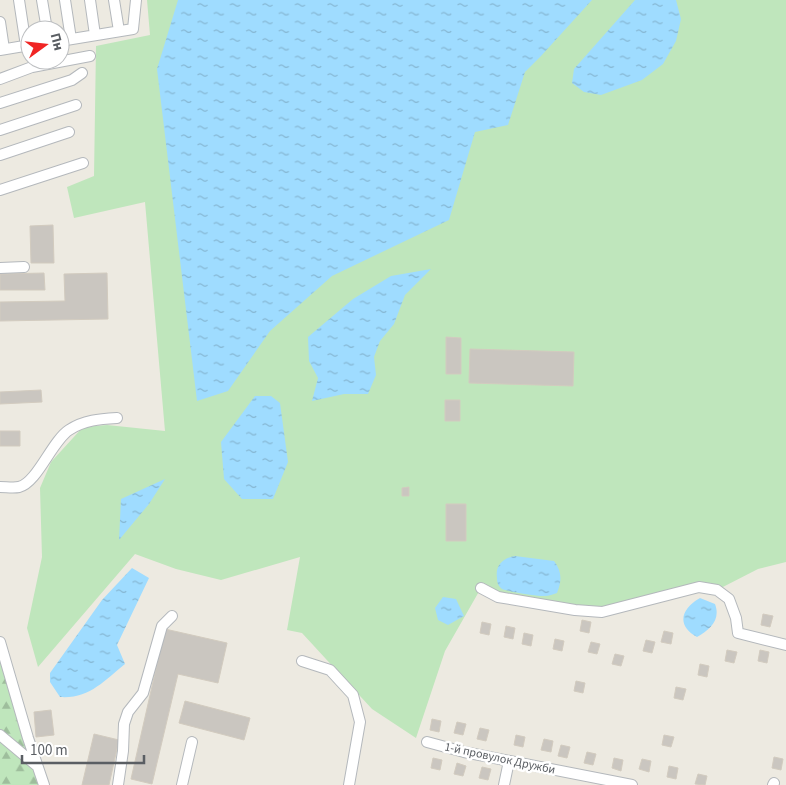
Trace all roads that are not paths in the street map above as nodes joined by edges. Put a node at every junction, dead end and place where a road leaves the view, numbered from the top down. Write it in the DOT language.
graph roads {
  1 [pos="19,0"];
  2 [pos="42,0"];
  3 [pos="65,0"];
  4 [pos="90,0"];
  5 [pos="114,0"];
  6 [pos="136,0"];
  7 [pos="23,20"];
  8 [pos="45,20"];
  9 [pos="0,22"];
  10 [pos="119,31"];
  11 [pos="95,35"];
  12 [pos="71,39"];
  13 [pos="20,46"];
  14 [pos="2,49"];
  15 [pos="90,56"];
  16 [pos="82,73"];
  17 [pos="0,79"];
  18 [pos="0,104"];
  19 [pos="76,105"];
  20 [pos="0,130"];
  21 [pos="69,132"];
  22 [pos="0,155"];
  23 [pos="83,163"];
  24 [pos="0,190"];
  25 [pos="24,267"];
  26 [pos="0,268"];
  27 [pos="118,418"];
  28 [pos="0,487"];
  29 [pos="481,588"];
  30 [pos="172,616"];
  31 [pos="0,642"];
  32 [pos="786,645"];
  33 [pos="302,660"];
  34 [pos="0,736"];
  35 [pos="192,742"];
  36 [pos="427,742"];
  37 [pos="509,761"];
  38 [pos="37,767"];
  39 [pos="44,785"];
  40 [pos="118,785"];
  41 [pos="182,785"];
  42 [pos="349,785"];
  43 [pos="504,785"];
  44 [pos="632,785"];
  1 -- 7 [label="street"];
  2 -- 8 [label="street"];
  3 -- 12 [label="street"];
  4 -- 11 [label="street"];
  5 -- 10 [label="street"];
  6 -- 10 [label="street"];
  9 -- 14 [label="street"];
  10 -- 11 [label="street"];
  11 -- 12 [label="street"];
  13 -- 14 [label="street"];
  15 -- 17 [label="street"];
  16 -- 18 [label="street"];
  19 -- 20 [label="street"];
  21 -- 22 [label="street"];
  23 -- 24 [label="street"];
  25 -- 26 [label="street"];
  27 -- 28 [label="street"];
  29 -- 32 [label="street"];
  30 -- 40 [label="street"];
  31 -- 38 [label="street"];
  33 -- 42 [label="street"];
  34 -- 38 [label="street"];
  35 -- 41 [label="street"];
  36 -- 37 [label="street, 1-й провулок Дружби"];
  37 -- 43 [label="street"];
  37 -- 44 [label="street, 1-й провулок Дружби"];
  38 -- 39 [label="street"];
}
